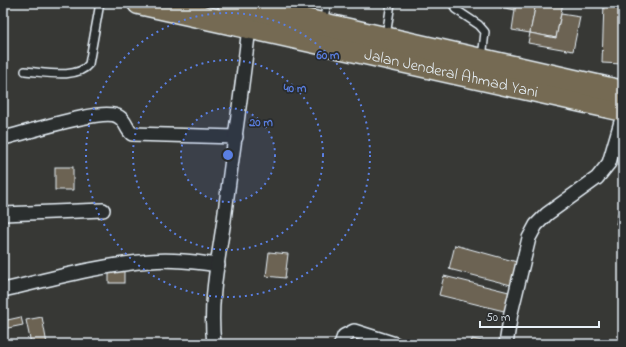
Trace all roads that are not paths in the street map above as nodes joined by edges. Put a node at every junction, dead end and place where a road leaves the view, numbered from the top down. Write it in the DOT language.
graph roads {
  1 [pos="100,3"];
  2 [pos="139,3"];
  3 [pos="229,3"];
  4 [pos="327,3"];
  5 [pos="391,3"];
  6 [pos="453,3"];
  7 [pos="253,13"];
  8 [pos="323,24"];
  9 [pos="386,38"];
  10 [pos="482,60"];
  11 [pos="25,71"];
  12 [pos="623,92"];
  13 [pos="623,110"];
  14 [pos="623,115"];
  15 [pos="236,137"];
  16 [pos="3,138"];
  17 [pos="103,210"];
  18 [pos="3,214"];
  19 [pos="218,265"];
  20 [pos="3,290"];
  21 [pos="214,344"];
  22 [pos="341,344"];
  23 [pos="395,344"];
  24 [pos="506,344"];
  1 -- 11 [label="lane"];
  2 -- 7 [label="highway, Jalan Jenderal Ahmad Yani"];
  3 -- 7 [label="highway, Jalan Jenderal Ahmad Yani"];
  4 -- 8 [label="lane"];
  5 -- 9 [label="lane"];
  6 -- 10 [label="lane"];
  7 -- 8 [label="highway, Jalan Jenderal Ahmad Yani"];
  7 -- 13 [label="highway, Jalan Jenderal Ahmad Yani"];
  7 -- 15 [label="street"];
  8 -- 9 [label="highway, Jalan Jenderal Ahmad Yani"];
  9 -- 10 [label="highway, Jalan Jenderal Ahmad Yani"];
  10 -- 12 [label="highway, Jalan Jenderal Ahmad Yani"];
  14 -- 24 [label="street"];
  15 -- 16 [label="street"];
  15 -- 19 [label="street"];
  17 -- 18 [label="street"];
  19 -- 20 [label="street"];
  19 -- 21 [label="street"];
  22 -- 23 [label="street"];
}
